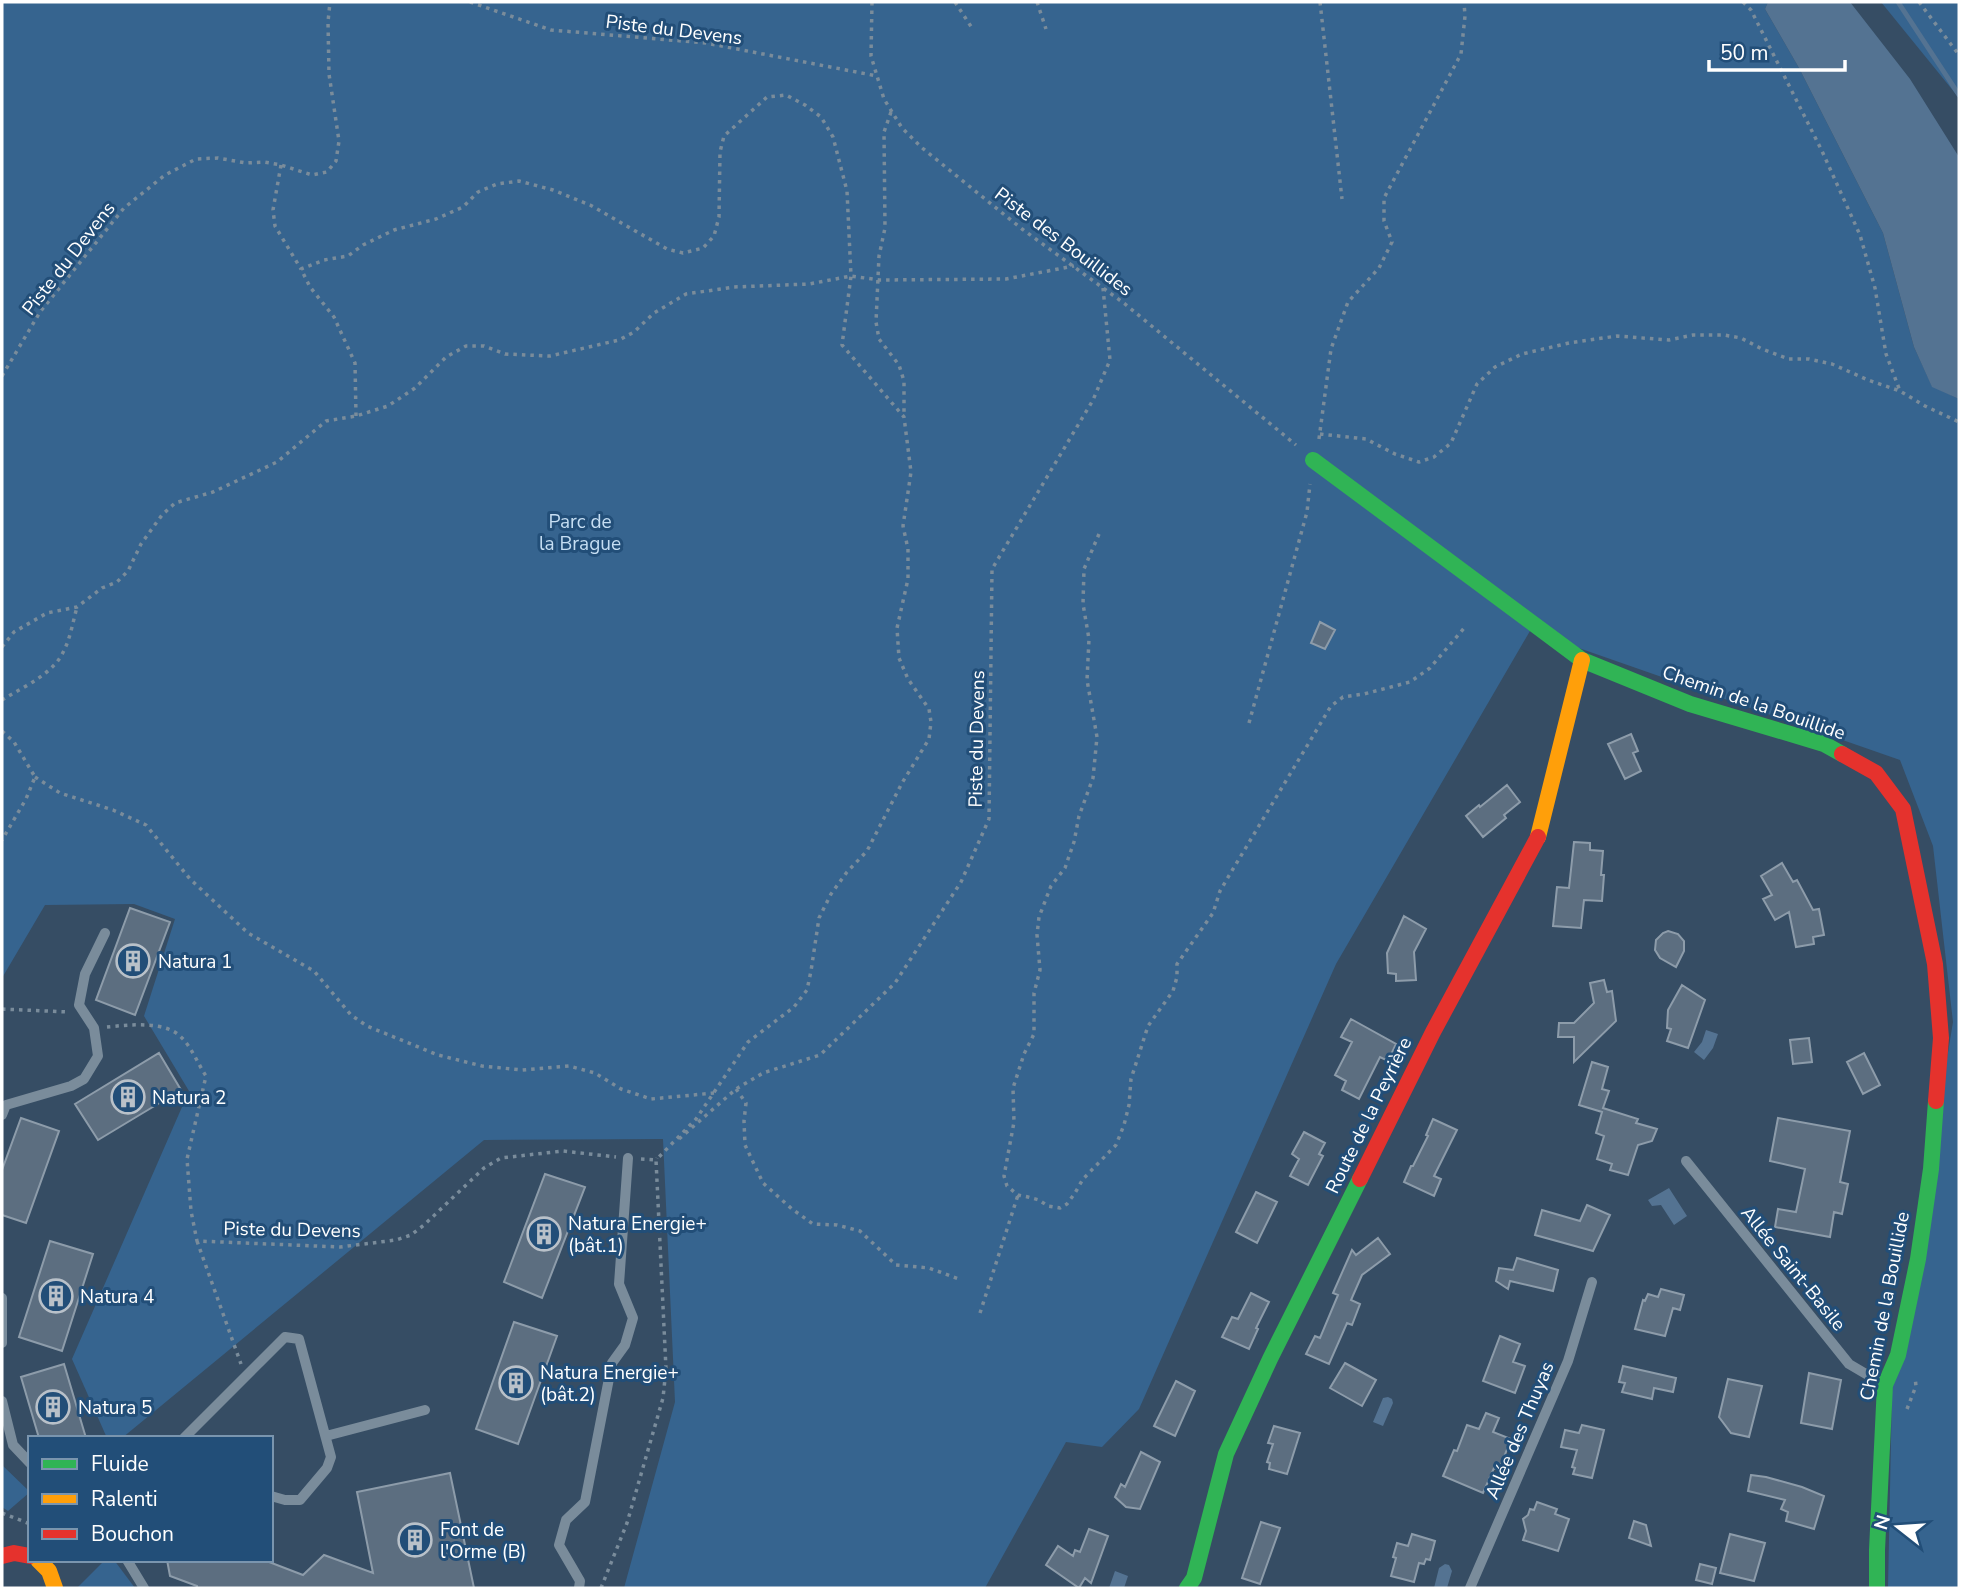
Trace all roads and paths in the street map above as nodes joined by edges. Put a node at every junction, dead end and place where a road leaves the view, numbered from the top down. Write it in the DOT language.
graph roads {
  1 [pos="330,2"];
  2 [pos="470,2"];
  3 [pos="872,2"];
  4 [pos="956,2"];
  5 [pos="1037,2"];
  6 [pos="1320,2"];
  7 [pos="1464,2"];
  8 [pos="1742,2"];
  9 [pos="1919,2"];
  10 [pos="972,28"];
  11 [pos="1046,29"];
  12 [pos="1959,46"];
  13 [pos="1958,53"];
  14 [pos="877,76"];
  15 [pos="891,112"];
  16 [pos="281,165"];
  17 [pos="1342,199"];
  18 [pos="1074,266"];
  19 [pos="301,269"];
  20 [pos="851,276"];
  21 [pos="878,280"];
  22 [pos="1103,288"];
  23 [pos="2,376"];
  24 [pos="1900,391"];
  25 [pos="356,416"];
  26 [pos="904,417"];
  27 [pos="1959,422"];
  28 [pos="1320,434"];
  29 [pos="1313,460"];
  30 [pos="1099,534"];
  31 [pos="76,607"];
  32 [pos="1465,627"];
  33 [pos="2,646"];
  34 [pos="1582,660"];
  35 [pos="2,701"];
  36 [pos="1249,723"];
  37 [pos="2,731"];
  38 [pos="35,777"];
  39 [pos="2,840"];
  40 [pos="105,933"];
  41 [pos="2,1009"];
  42 [pos="85,1014"];
  43 [pos="94,1028"];
  44 [pos="736,1089"];
  45 [pos="714,1093"];
  46 [pos="2,1115"];
  47 [pos="628,1158"];
  48 [pos="656,1160"];
  49 [pos="1686,1161"];
  50 [pos="1018,1195"];
  51 [pos="197,1241"];
  52 [pos="959,1279"];
  53 [pos="1592,1282"];
  54 [pos="2,1298"];
  55 [pos="980,1313"];
  56 [pos="2,1343"];
  57 [pos="245,1377"];
  58 [pos="1885,1385"];
  59 [pos="2,1401"];
  60 [pos="425,1410"];
  61 [pos="186,1436"];
  62 [pos="326,1436"];
  63 [pos="28,1461"];
  64 [pos="273,1497"];
  65 [pos="2,1513"];
  66 [pos="28,1523"];
  67 [pos="32,1562"];
  68 [pos="128,1562"];
  69 [pos="55,1588"];
  70 [pos="145,1588"];
  71 [pos="579,1588"];
  72 [pos="601,1588"];
  73 [pos="1187,1588"];
  74 [pos="1470,1588"];
  75 [pos="1877,1588"];
  1 -- 16 [label="path, Piste du Devens"];
  2 -- 14 [label="path, Piste du Devens"];
  3 -- 14 [label="path, Piste des Bouillides"];
  4 -- 10 [label="path"];
  5 -- 11 [label="path"];
  6 -- 17 [label="path"];
  7 -- 28 [label="path"];
  8 -- 24 [label="path"];
  9 -- 13 [label="path"];
  12 -- 13 [label="path"];
  14 -- 15 [label="path, Piste des Bouillides"];
  15 -- 18 [label="path, Piste des Bouillides"];
  15 -- 21 [label="path"];
  16 -- 19 [label="path"];
  16 -- 23 [label="path, Piste du Devens"];
  18 -- 21 [label="path"];
  18 -- 22 [label="path, Piste des Bouillides"];
  19 -- 20 [label="path"];
  19 -- 25 [label="path"];
  20 -- 21 [label="path"];
  20 -- 25 [label="path"];
  20 -- 26 [label="path"];
  21 -- 26 [label="path"];
  22 -- 29 [label="path, Piste des Bouillides"];
  22 -- 44 [label="path, Piste du Devens"];
  24 -- 27 [label="path"];
  24 -- 28 [label="path"];
  25 -- 31 [label="path"];
  26 -- 45 [label="path"];
  28 -- 29 [label="path"];
  29 -- 34 [label="street, Chemin de la Bouillide"];
  29 -- 36 [label="path"];
  30 -- 50 [label="path"];
  31 -- 33 [label="path"];
  31 -- 35 [label="path"];
  32 -- 50 [label="path"];
  34 -- 58 [label="street, Chemin de la Bouillide"];
  34 -- 73 [label="street, Route de la Peyrière"];
  37 -- 38 [label="path"];
  38 -- 39 [label="path"];
  38 -- 45 [label="path"];
  40 -- 42 [label="lane"];
  41 -- 42 [label="path"];
  42 -- 43 [label="lane"];
  43 -- 46 [label="lane"];
  43 -- 51 [label="path, Piste du Devens"];
  44 -- 48 [label="path, Piste du Devens"];
  44 -- 52 [label="path"];
  45 -- 48 [label="path"];
  47 -- 48 [label="path, Piste du Devens"];
  47 -- 51 [label="path, Piste du Devens"];
  47 -- 71 [label="lane"];
  48 -- 72 [label="path"];
  49 -- 58 [label="lane, Allée Saint-Basile"];
  50 -- 55 [label="path"];
  51 -- 57 [label="path"];
  53 -- 74 [label="lane, Allée des Thuyas"];
  54 -- 56 [label="lane"];
  57 -- 61 [label="lane"];
  57 -- 62 [label="lane"];
  58 -- 75 [label="street, Chemin de la Bouillide"];
  59 -- 63 [label="lane"];
  60 -- 62 [label="lane"];
  62 -- 64 [label="lane"];
  65 -- 66 [label="path"];
  67 -- 69 [label="street"];
  68 -- 70 [label="lane"];
}
